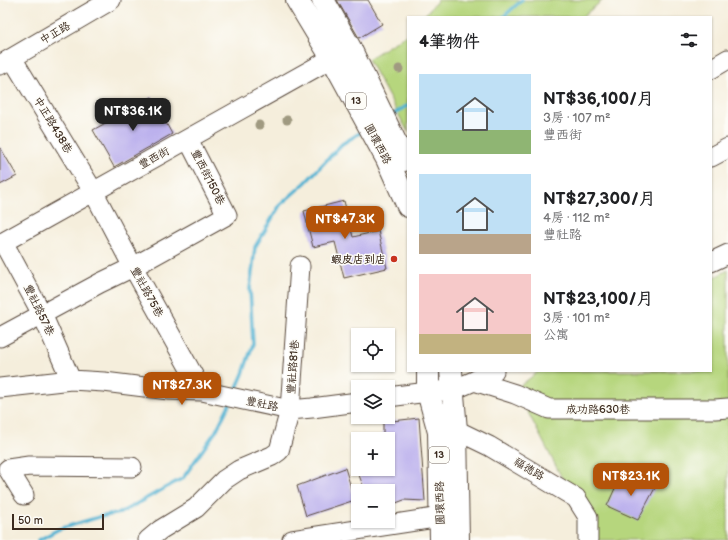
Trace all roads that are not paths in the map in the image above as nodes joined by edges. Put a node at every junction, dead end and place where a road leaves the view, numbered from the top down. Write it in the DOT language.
graph roads {
  1 [pos="111,0"];
  2 [pos="297,0"];
  3 [pos="323,0"];
  4 [pos="341,53"];
  5 [pos="728,59"];
  6 [pos="6,61"];
  7 [pos="712,68"];
  8 [pos="188,139"];
  9 [pos="728,148"];
  10 [pos="712,156"];
  11 [pos="406,157"];
  12 [pos="93,192"];
  13 [pos="407,204"];
  14 [pos="2,243"];
  15 [pos="728,254"];
  16 [pos="712,262"];
  17 [pos="300,266"];
  18 [pos="133,267"];
  19 [pos="42,314"];
  20 [pos="0,337"];
  21 [pos="492,372"];
  22 [pos="71,380"];
  23 [pos="452,380"];
  24 [pos="428,381"];
  25 [pos="474,381"];
  26 [pos="0,388"];
  27 [pos="202,391"];
  28 [pos="395,394"];
  29 [pos="351,403"];
  30 [pos="728,408"];
  31 [pos="290,410"];
  32 [pos="447,431"];
  33 [pos="3,466"];
  34 [pos="132,467"];
  35 [pos="24,495"];
  36 [pos="449,517"];
  37 [pos="148,540"];
  38 [pos="292,540"];
  39 [pos="441,540"];
  40 [pos="458,540"];
  41 [pos="588,540"];
  1 -- 6 [label="street, 中正路"];
  2 -- 4 [label="main road, 圓環西路 / 13"];
  3 -- 4 [label="main road, 圓環西路 / 13"];
  4 -- 8 [label="street, 豐西街"];
  4 -- 11 [label="main road, 圓環西路 / 13"];
  4 -- 13 [label="main road, 圓環西路 / 13"];
  5 -- 7 [label="street"];
  6 -- 12 [label="street, 中正路438巷"];
  8 -- 12 [label="street, 豐西街"];
  8 -- 18 [label="street, 豐西街150巷"];
  9 -- 10 [label="street"];
  12 -- 14 [label="street, 豐西街"];
  12 -- 18 [label="street, 豐社路75巷"];
  14 -- 19 [label="street, 豐社路57巷"];
  15 -- 16 [label="street"];
  17 -- 31 [label="street, 豐社路81巷"];
  18 -- 19 [label="street"];
  18 -- 27 [label="street, 豐社路75巷"];
  19 -- 20 [label="street"];
  19 -- 22 [label="street, 豐社路57巷"];
  21 -- 25 [label="street"];
  22 -- 26 [label="street, 豐社路"];
  22 -- 27 [label="street, 豐社路"];
  23 -- 24 [label="street"];
  23 -- 25 [label="street"];
  23 -- 32 [label="main road, 圓環西路 / 13"];
  24 -- 28 [label="street"];
  24 -- 32 [label="main road, 圓環西路 / 13"];
  25 -- 30 [label="street, 成功路630巷"];
  27 -- 31 [label="street, 豐社路"];
  29 -- 31 [label="street, 豐社路"];
  31 -- 37 [label="street, 豐社路81巷"];
  32 -- 36 [label="main road, 圓環西路 / 13"];
  32 -- 41 [label="street, 福德路"];
  33 -- 34 [label="street"];
  33 -- 35 [label="street"];
  36 -- 38 [label="street"];
  36 -- 39 [label="main road, 圓環西路 / 13"];
  36 -- 40 [label="main road, 圓環西路 / 13"];
}
